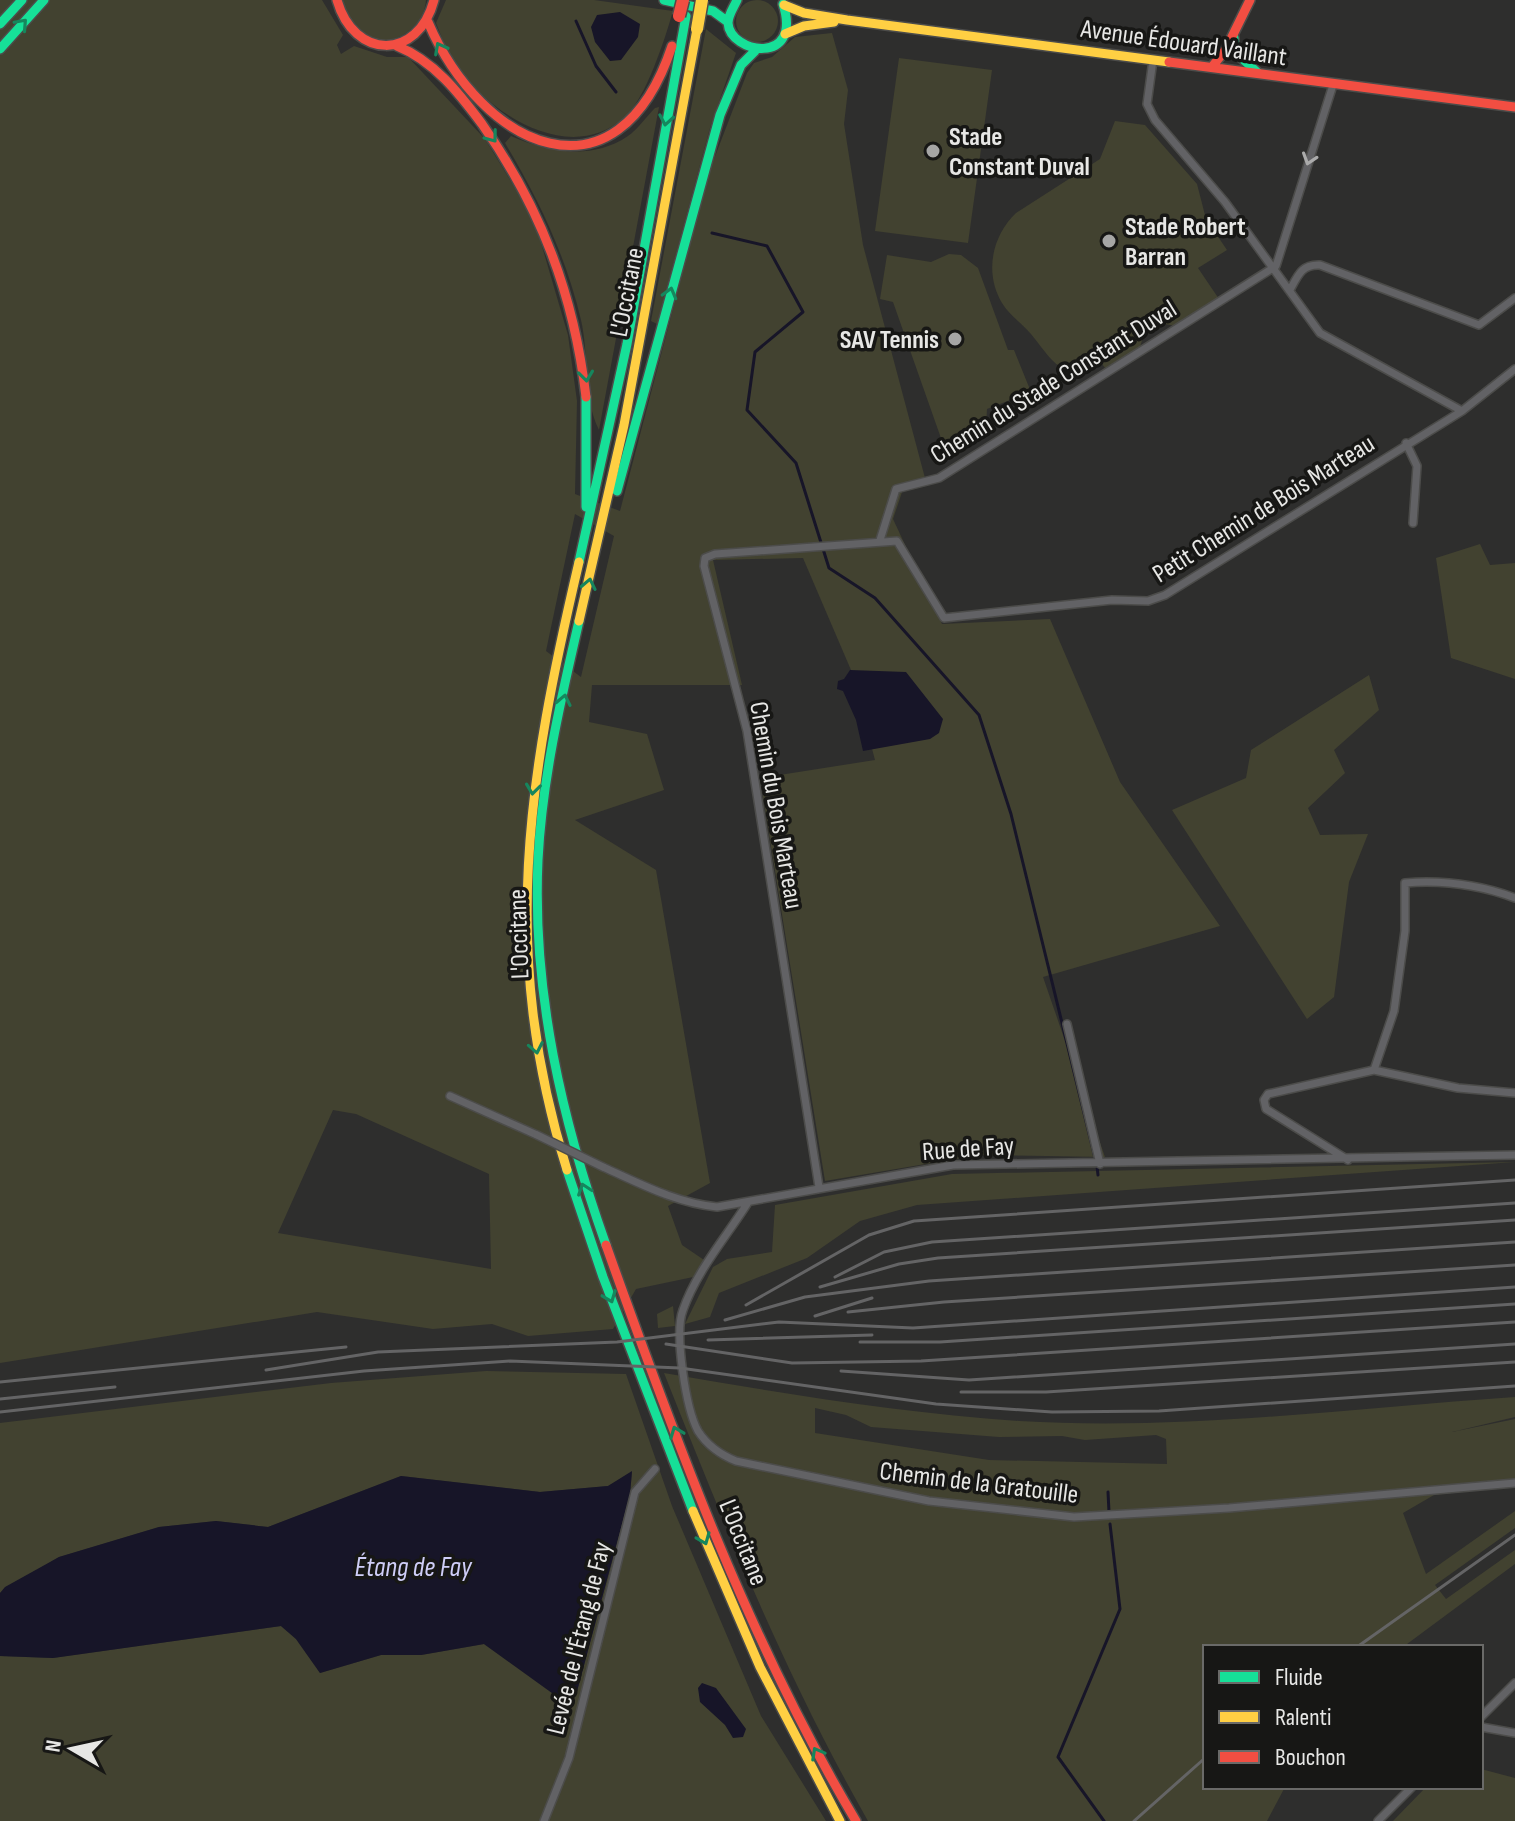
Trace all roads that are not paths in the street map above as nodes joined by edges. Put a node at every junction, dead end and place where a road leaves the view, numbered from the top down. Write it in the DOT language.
graph roads {
  1 [pos="22,0"];
  2 [pos="44,0"];
  3 [pos="664,0"];
  4 [pos="686,0"];
  5 [pos="702,0"];
  6 [pos="737,0"];
  7 [pos="1250,0"];
  8 [pos="336,1"];
  9 [pos="435,1"];
  10 [pos="782,3"];
  11 [pos="682,16"];
  12 [pos="847,20"];
  13 [pos="428,22"];
  14 [pos="728,22"];
  15 [pos="0,24"];
  16 [pos="785,34"];
  17 [pos="397,46"];
  18 [pos="0,49"];
  19 [pos="1230,50"];
  20 [pos="755,51"];
  21 [pos="1153,60"];
  22 [pos="1212,67"];
  23 [pos="1228,69"];
  24 [pos="1259,73"];
  25 [pos="1333,85"];
  26 [pos="1515,107"];
  27 [pos="1271,268"];
  28 [pos="1290,290"];
  29 [pos="1515,298"];
  30 [pos="1515,369"];
  31 [pos="1462,411"];
  32 [pos="1406,443"];
  33 [pos="1413,523"];
  34 [pos="602,526"];
  35 [pos="880,540"];
  36 [pos="581,556"];
  37 [pos="1515,898"];
  38 [pos="1067,1024"];
  39 [pos="1374,1070"];
  40 [pos="1515,1093"];
  41 [pos="450,1096"];
  42 [pos="1515,1155"];
  43 [pos="1348,1160"];
  44 [pos="1100,1164"];
  45 [pos="819,1187"];
  46 [pos="747,1204"];
  47 [pos="655,1469"];
  48 [pos="1515,1483"];
  49 [pos="1515,1683"];
  50 [pos="1483,1715"];
  51 [pos="1483,1727"];
  52 [pos="1515,1733"];
  53 [pos="1410,1789"];
  54 [pos="544,1821"];
  55 [pos="840,1821"];
  56 [pos="856,1821"];
  57 [pos="1378,1821"];
  1 -- 15 [label="main road"];
  18 -- 2 [label="main road, one-way"];
  3 -- 14 [label="main road"];
  4 -- 11 [label="main road, L'Occitane"];
  5 -- 34 [label="main road, L'Occitane, bridge"];
  6 -- 14 [label="main road"];
  7 -- 19 [label="main road"];
  8 -- 17 [label="main road"];
  9 -- 13 [label="main road"];
  10 -- 12 [label="main road"];
  10 -- 16 [label="main road"];
  11 -- 13 [label="main road, one-way"];
  11 -- 36 [label="main road, L'Occitane, one-way"];
  12 -- 16 [label="main road"];
  12 -- 21 [label="main road, Avenue Édouard Vaillant"];
  13 -- 17 [label="main road"];
  14 -- 20 [label="main road"];
  16 -- 20 [label="main road"];
  17 -- 36 [label="main road, one-way"];
  19 -- 22 [label="main road"];
  19 -- 23 [label="main road"];
  19 -- 24 [label="main road"];
  34 -- 20 [label="main road, one-way"];
  21 -- 22 [label="main road, Avenue Édouard Vaillant"];
  21 -- 27 [label="street"];
  22 -- 23 [label="main road, Avenue Édouard Vaillant"];
  23 -- 24 [label="main road, Avenue Édouard Vaillant"];
  24 -- 25 [label="main road, Avenue Édouard Vaillant"];
  25 -- 26 [label="main road, Avenue Édouard Vaillant"];
  25 -- 27 [label="street, one-way"];
  27 -- 28 [label="street"];
  27 -- 35 [label="street, Chemin du Stade Constant Duval"];
  28 -- 29 [label="street"];
  28 -- 31 [label="street"];
  30 -- 31 [label="street, Petit Chemin de Bois Marteau"];
  31 -- 32 [label="street, Petit Chemin de Bois Marteau"];
  32 -- 33 [label="street"];
  32 -- 35 [label="street, Petit Chemin de Bois Marteau"];
  56 -- 34 [label="main road, L'Occitane, one-way"];
  35 -- 45 [label="street, Chemin du Bois Marteau"];
  36 -- 55 [label="main road, L'Occitane, one-way"];
  37 -- 39 [label="street"];
  38 -- 44 [label="street"];
  39 -- 40 [label="street"];
  39 -- 43 [label="street"];
  41 -- 46 [label="street, Rue de Fay, bridge"];
  42 -- 43 [label="street, Rue de Fay"];
  43 -- 44 [label="street, Rue de Fay"];
  44 -- 45 [label="street, Rue de Fay"];
  45 -- 46 [label="street, Rue de Fay"];
  46 -- 48 [label="street, Chemin de la Gratouille"];
  47 -- 54 [label="street, Levée de l'Étang de Fay"];
  49 -- 50 [label="street"];
  51 -- 52 [label="street"];
  53 -- 57 [label="street"];
}
